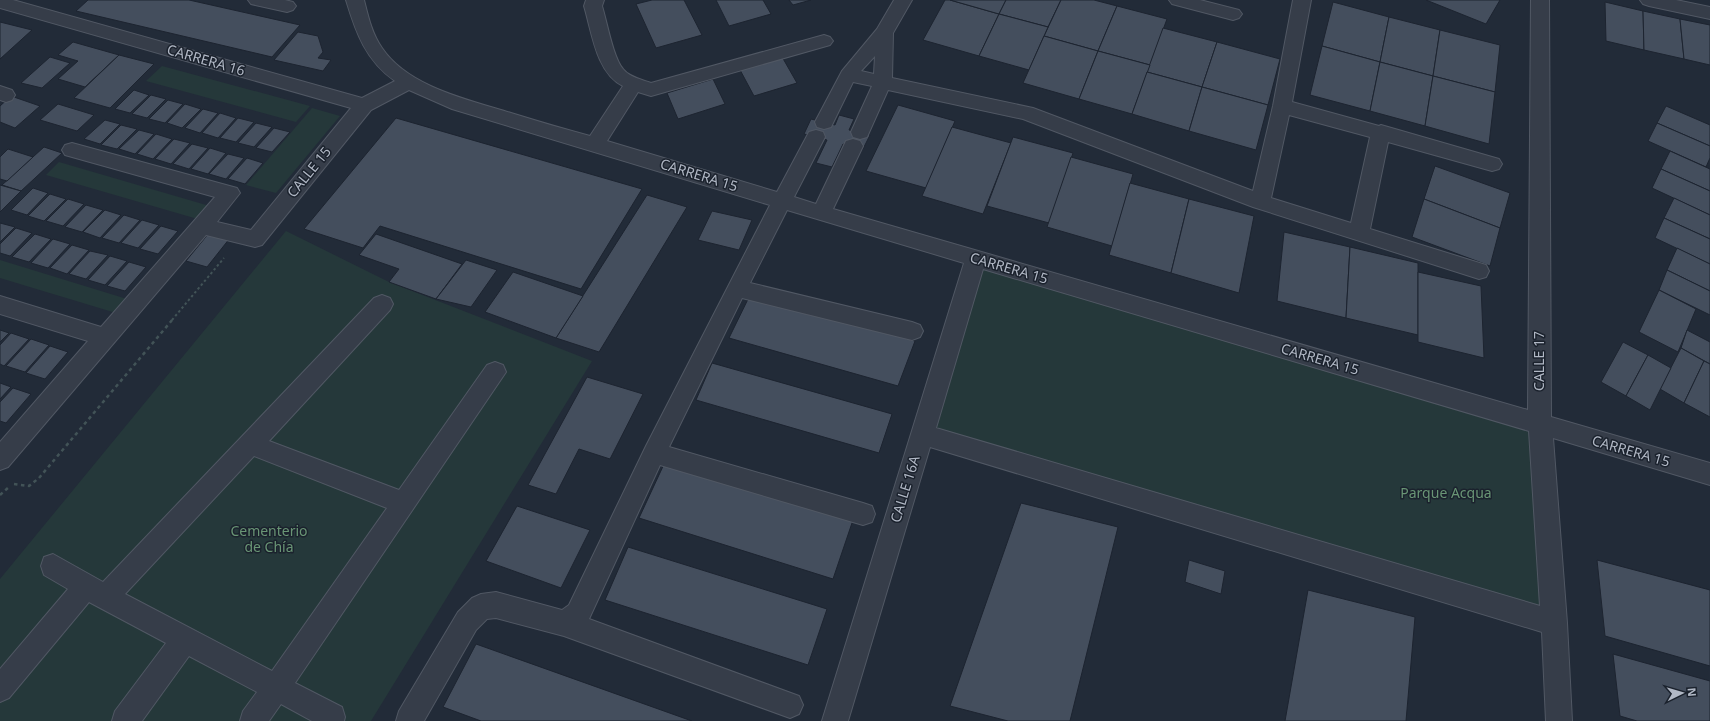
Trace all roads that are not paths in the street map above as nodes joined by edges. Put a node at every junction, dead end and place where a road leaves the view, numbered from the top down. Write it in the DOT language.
graph roads {
  1 [pos="257,0"];
  2 [pos="356,0"];
  3 [pos="613,0"];
  4 [pos="903,0"];
  5 [pos="1178,0"];
  6 [pos="1302,0"];
  7 [pos="1540,0"];
  8 [pos="1649,0"];
  9 [pos="0,2"];
  10 [pos="594,3"];
  11 [pos="287,6"];
  12 [pos="1710,13"];
  13 [pos="1233,14"];
  14 [pos="884,33"];
  15 [pos="824,41"];
  16 [pos="848,75"];
  17 [pos="409,82"];
  18 [pos="883,82"];
  19 [pos="634,84"];
  20 [pos="364,105"];
  21 [pos="1282,106"];
  22 [pos="1381,132"];
  23 [pos="595,144"];
  24 [pos="72,150"];
  25 [pos="1492,164"];
  26 [pos="782,200"];
  27 [pos="1260,202"];
  28 [pos="821,213"];
  29 [pos="203,226"];
  30 [pos="1358,233"];
  31 [pos="976,258"];
  32 [pos="1479,271"];
  33 [pos="737,288"];
  34 [pos="382,304"];
  35 [pos="0,305"];
  36 [pos="912,331"];
  37 [pos="104,337"];
  38 [pos="494,372"];
  39 [pos="1540,424"];
  40 [pos="922,434"];
  41 [pos="250,444"];
  42 [pos="654,453"];
  43 [pos="0,459"];
  44 [pos="1710,474"];
  45 [pos="404,503"];
  46 [pos="863,514"];
  47 [pos="53,566"];
  48 [pos="96,591"];
  49 [pos="564,623"];
  50 [pos="1554,623"];
  51 [pos="185,640"];
  52 [pos="275,688"];
  53 [pos="0,689"];
  54 [pos="790,705"];
  55 [pos="332,717"];
  56 [pos="124,721"];
  57 [pos="253,721"];
  58 [pos="409,721"];
  59 [pos="834,721"];
  60 [pos="1559,721"];
  1 -- 11 [label="street"];
  2 -- 17 [label="street, CARRERA 15"];
  3 -- 10 [label="street"];
  4 -- 14 [label="street"];
  5 -- 13 [label="street"];
  6 -- 21 [label="street"];
  7 -- 39 [label="street, CALLE 17"];
  8 -- 12 [label="street"];
  9 -- 20 [label="street, CARRERA 16"];
  10 -- 19 [label="street"];
  14 -- 16 [label="street"];
  14 -- 18 [label="street"];
  15 -- 19 [label="street"];
  16 -- 18 [label="street"];
  16 -- 26 [label="street"];
  17 -- 20 [label="street"];
  17 -- 23 [label="street, CARRERA 15"];
  18 -- 27 [label="street"];
  18 -- 28 [label="street"];
  19 -- 23 [label="street"];
  20 -- 29 [label="street, CALLE 15"];
  21 -- 22 [label="street"];
  21 -- 27 [label="street"];
  22 -- 25 [label="street"];
  22 -- 30 [label="street"];
  23 -- 26 [label="street, CARRERA 15"];
  24 -- 29 [label="street"];
  26 -- 28 [label="street, CARRERA 15"];
  26 -- 33 [label="street"];
  27 -- 30 [label="street"];
  28 -- 31 [label="street, CARRERA 15"];
  29 -- 37 [label="street"];
  30 -- 32 [label="street"];
  31 -- 39 [label="street, CARRERA 15"];
  31 -- 40 [label="street, CALLE 16A"];
  33 -- 36 [label="street"];
  33 -- 42 [label="street"];
  34 -- 41 [label="street"];
  35 -- 37 [label="street"];
  37 -- 43 [label="street"];
  38 -- 45 [label="street"];
  39 -- 44 [label="street, CARRERA 15"];
  39 -- 50 [label="street, CALLE 17"];
  40 -- 50 [label="street"];
  40 -- 59 [label="street, CALLE 16A"];
  41 -- 45 [label="street"];
  41 -- 48 [label="street"];
  42 -- 46 [label="street"];
  42 -- 49 [label="street"];
  45 -- 52 [label="street"];
  47 -- 48 [label="street"];
  48 -- 51 [label="street"];
  48 -- 53 [label="street"];
  49 -- 54 [label="street"];
  49 -- 58 [label="street"];
  50 -- 60 [label="street, CALLE 17"];
  51 -- 52 [label="street"];
  51 -- 56 [label="street"];
  52 -- 55 [label="street"];
  52 -- 57 [label="street"];
}
